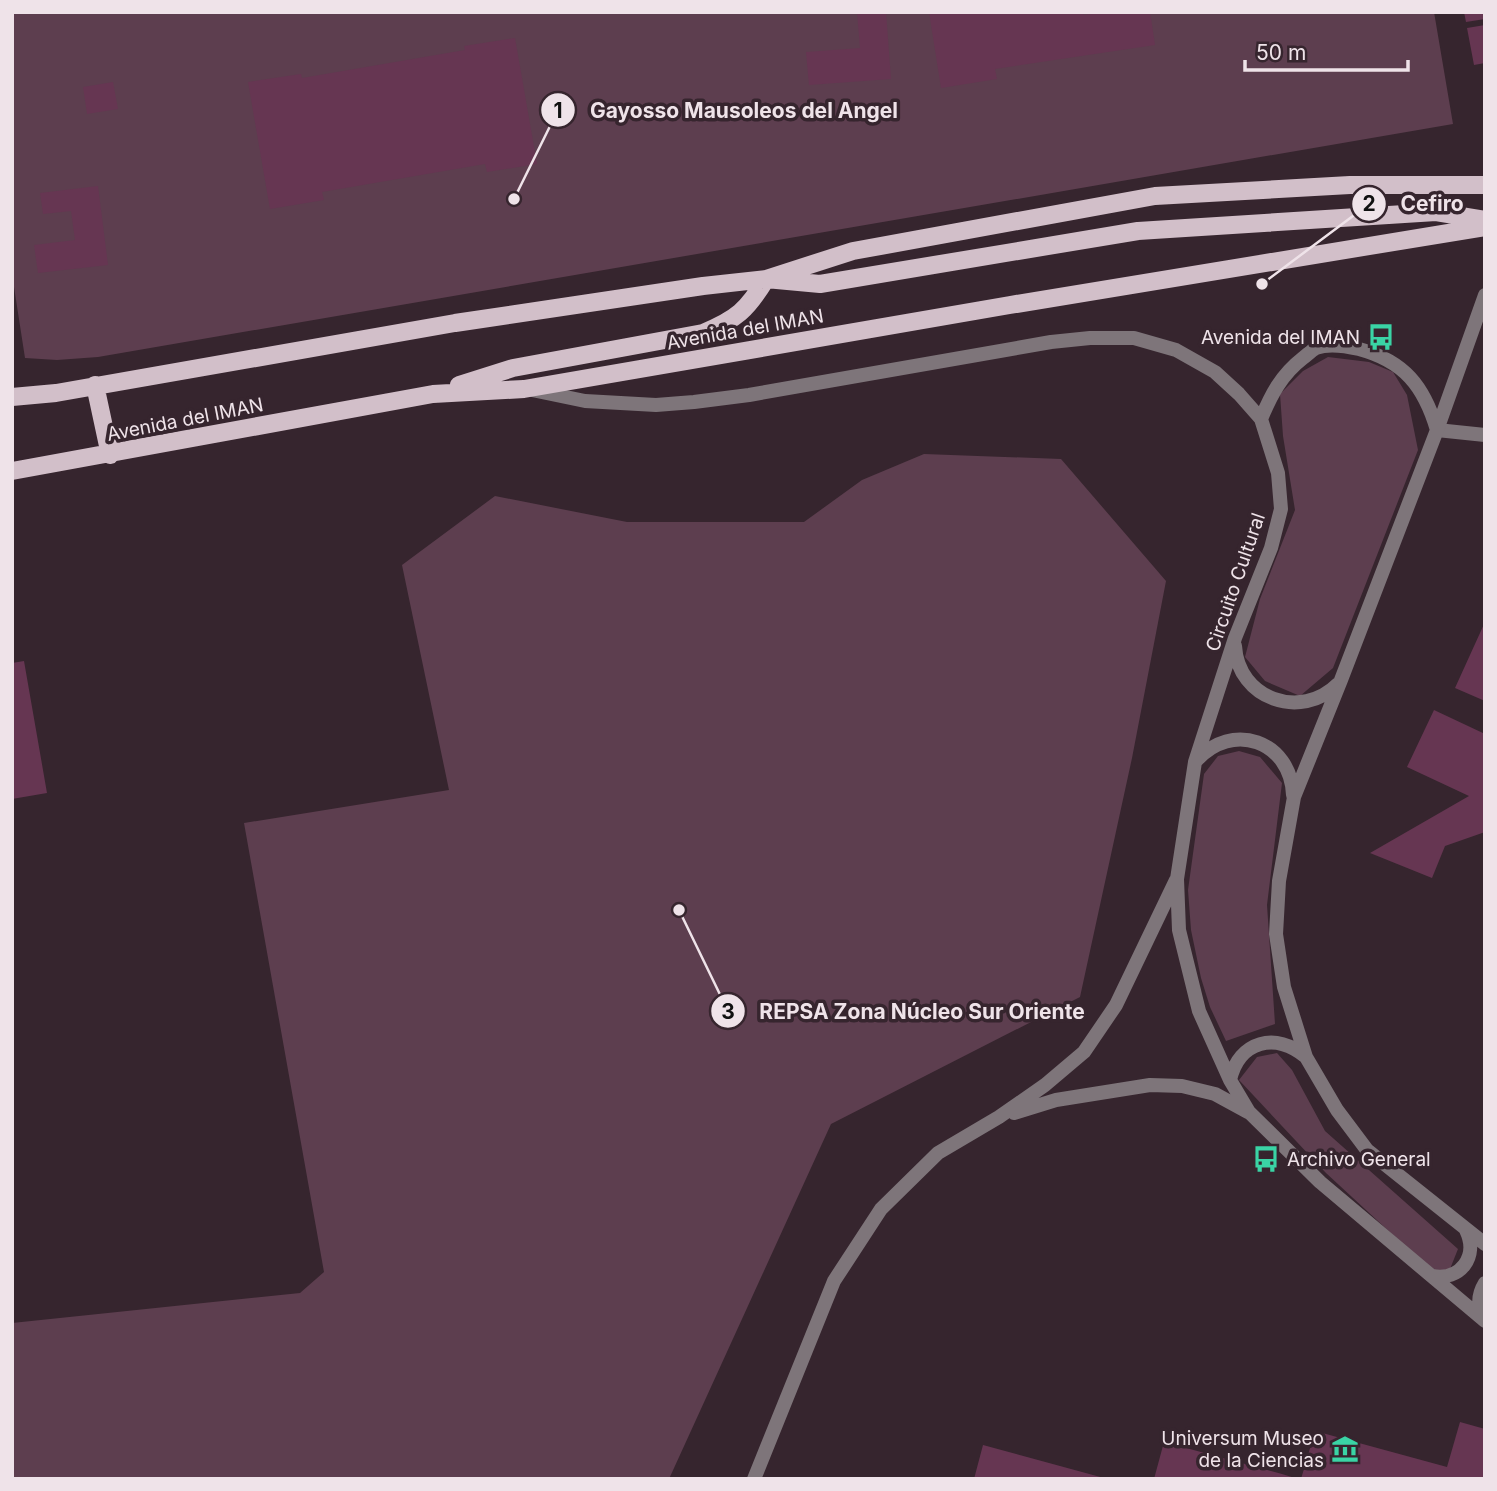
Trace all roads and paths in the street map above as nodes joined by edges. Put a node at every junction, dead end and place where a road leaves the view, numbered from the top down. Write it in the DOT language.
graph roads {
  1 [pos="1485,185"];
  2 [pos="1485,220"];
  3 [pos="1485,227"];
  4 [pos="766,279"];
  5 [pos="1485,295"];
  6 [pos="95,385"];
  7 [pos="524,389"];
  8 [pos="433,394"];
  9 [pos="12,397"];
  10 [pos="1261,419"];
  11 [pos="1437,430"];
  12 [pos="1485,435"];
  13 [pos="110,455"];
  14 [pos="12,471"];
  15 [pos="1235,638"];
  16 [pos="1341,680"];
  17 [pos="1195,761"];
  18 [pos="1293,797"];
  19 [pos="1177,879"];
  20 [pos="1306,1057"];
  21 [pos="1230,1080"];
  22 [pos="1248,1112"];
  23 [pos="999,1117"];
  24 [pos="1466,1230"];
  25 [pos="1485,1244"];
  26 [pos="1432,1276"];
  27 [pos="1485,1283"];
  28 [pos="1485,1320"];
  29 [pos="754,1479"];
  1 -- 4 [label="main road"];
  2 -- 4 [label="main road, Avenida del IMAN"];
  3 -- 7 [label="main road, Avenida del IMAN"];
  4 -- 6 [label="main road, Avenida del IMAN"];
  4 -- 8 [label="main road"];
  5 -- 11 [label="street"];
  6 -- 9 [label="main road, Avenida del IMAN"];
  6 -- 13 [label="main road"];
  7 -- 8 [label="main road, Avenida del IMAN"];
  7 -- 10 [label="street, Circuito Cultural"];
  8 -- 13 [label="main road, Avenida del IMAN"];
  10 -- 11 [label="street"];
  10 -- 15 [label="street, Circuito Cultural"];
  11 -- 12 [label="street"];
  11 -- 16 [label="street"];
  13 -- 14 [label="main road, Avenida del IMAN"];
  15 -- 16 [label="street"];
  15 -- 17 [label="street, Circuito Cultural"];
  16 -- 18 [label="street"];
  17 -- 18 [label="street"];
  17 -- 19 [label="street, Circuito Cultural"];
  18 -- 20 [label="street"];
  19 -- 21 [label="street, Circuito Cultural"];
  19 -- 23 [label="street"];
  20 -- 21 [label="street"];
  20 -- 24 [label="street"];
  21 -- 22 [label="street, Circuito Cultural"];
  22 -- 23 [label="street"];
  22 -- 26 [label="street, Circuito Cultural"];
  23 -- 29 [label="street"];
  24 -- 25 [label="street"];
  24 -- 26 [label="street"];
  26 -- 28 [label="street, Circuito Cultural"];
  27 -- 28 [label="street"];
}
